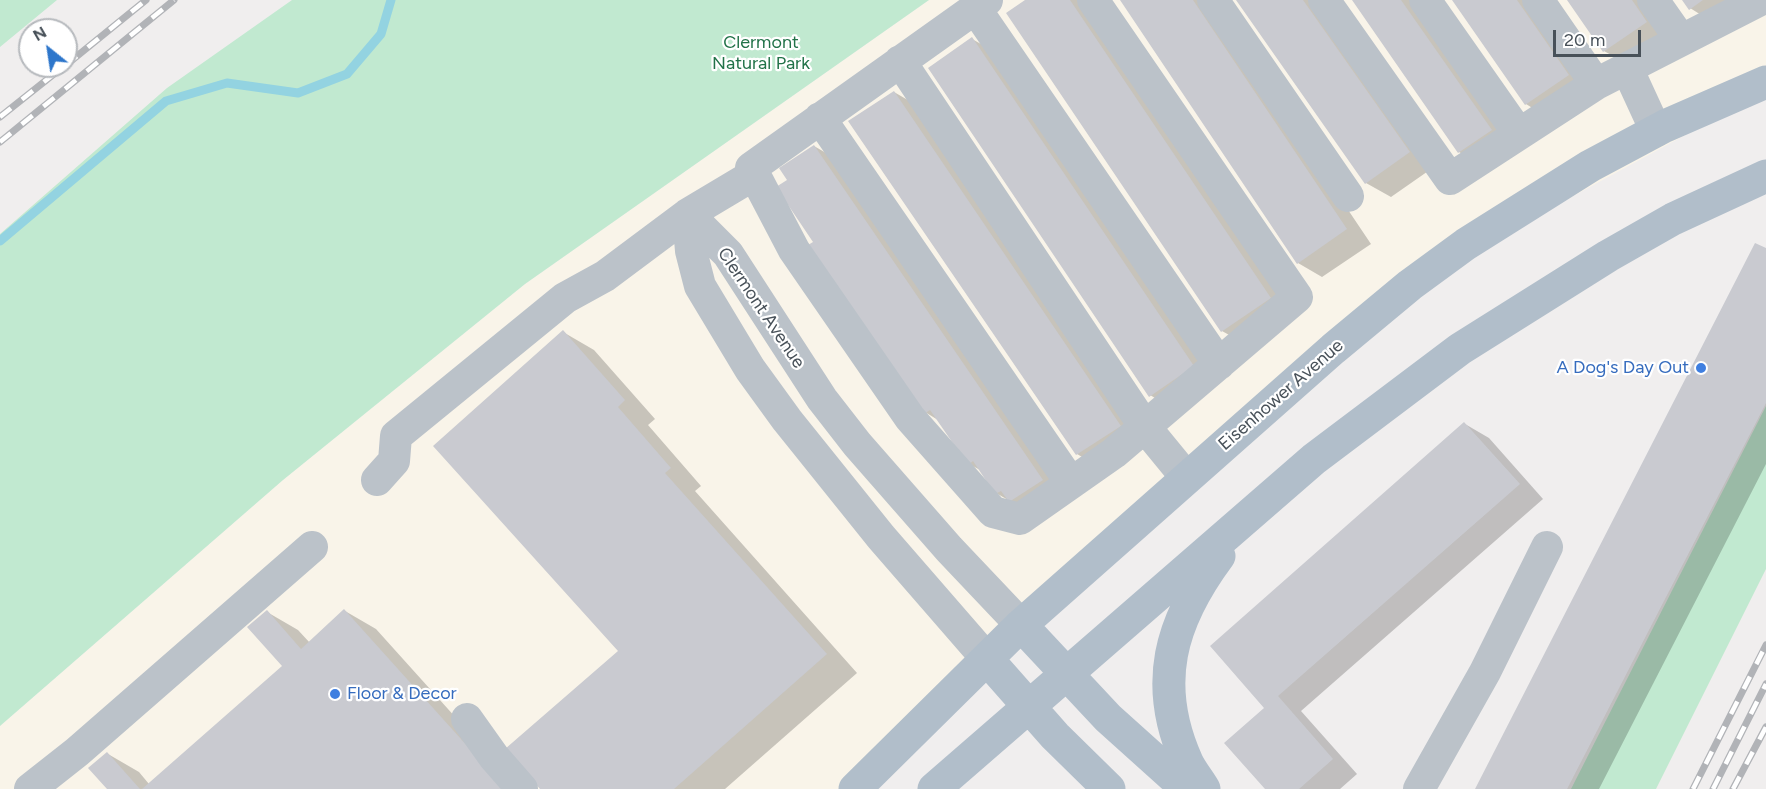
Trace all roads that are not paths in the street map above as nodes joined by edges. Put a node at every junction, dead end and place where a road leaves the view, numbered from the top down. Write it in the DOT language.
graph roads {
  1 [pos="1093,0"];
  2 [pos="1213,0"];
  3 [pos="1324,0"];
  4 [pos="1425,0"];
  5 [pos="1538,0"];
  6 [pos="1653,0"];
  7 [pos="1760,0"];
  8 [pos="981,4"];
  9 [pos="1681,40"];
  10 [pos="900,61"];
  11 [pos="1627,68"];
  12 [pos="1766,82"];
  13 [pos="1596,84"];
  14 [pos="820,118"];
  15 [pos="1656,131"];
  16 [pos="1519,134"];
  17 [pos="754,174"];
  18 [pos="1766,176"];
  19 [pos="1348,196"];
  20 [pos="688,214"];
  21 [pos="1219,364"];
  22 [pos="1145,427"];
  23 [pos="1186,477"];
  24 [pos="377,480"];
  25 [pos="1071,483"];
  26 [pos="1251,513"];
  27 [pos="312,547"];
  28 [pos="1547,547"];
  29 [pos="1021,625"];
  30 [pos="987,659"];
  31 [pos="1067,674"];
  32 [pos="1029,707"];
  33 [pos="467,719"];
  34 [pos="30,789"];
  35 [pos="522,789"];
  36 [pos="855,789"];
  37 [pos="934,789"];
  38 [pos="1109,789"];
  39 [pos="1187,789"];
  40 [pos="1204,789"];
  41 [pos="1419,789"];
  1 -- 21 [label="street"];
  2 -- 19 [label="street"];
  3 -- 16 [label="street"];
  4 -- 16 [label="street"];
  5 -- 13 [label="street"];
  6 -- 9 [label="street"];
  7 -- 9 [label="street"];
  8 -- 10 [label="street"];
  8 -- 21 [label="street"];
  9 -- 11 [label="street"];
  10 -- 14 [label="street"];
  10 -- 22 [label="street"];
  11 -- 13 [label="street"];
  11 -- 15 [label="street"];
  12 -- 15 [label="main road, Eisenhower Avenue"];
  13 -- 16 [label="street"];
  14 -- 17 [label="street"];
  14 -- 25 [label="street"];
  15 -- 23 [label="main road, Eisenhower Avenue"];
  17 -- 20 [label="street"];
  17 -- 25 [label="street"];
  18 -- 26 [label="main road"];
  20 -- 24 [label="street"];
  20 -- 29 [label="street, Clermont Avenue"];
  20 -- 30 [label="street, Clermont Avenue"];
  21 -- 22 [label="street"];
  22 -- 23 [label="street"];
  22 -- 25 [label="street"];
  23 -- 29 [label="main road, Eisenhower Avenue"];
  26 -- 31 [label="main road"];
  26 -- 40 [label="main road"];
  27 -- 34 [label="street"];
  28 -- 41 [label="street"];
  29 -- 30 [label="main road, Eisenhower Avenue"];
  29 -- 31 [label="main road"];
  30 -- 32 [label="main road"];
  30 -- 36 [label="main road, Eisenhower Avenue"];
  31 -- 32 [label="main road"];
  31 -- 39 [label="main road"];
  32 -- 37 [label="main road"];
  32 -- 38 [label="main road"];
  33 -- 35 [label="street"];
}
